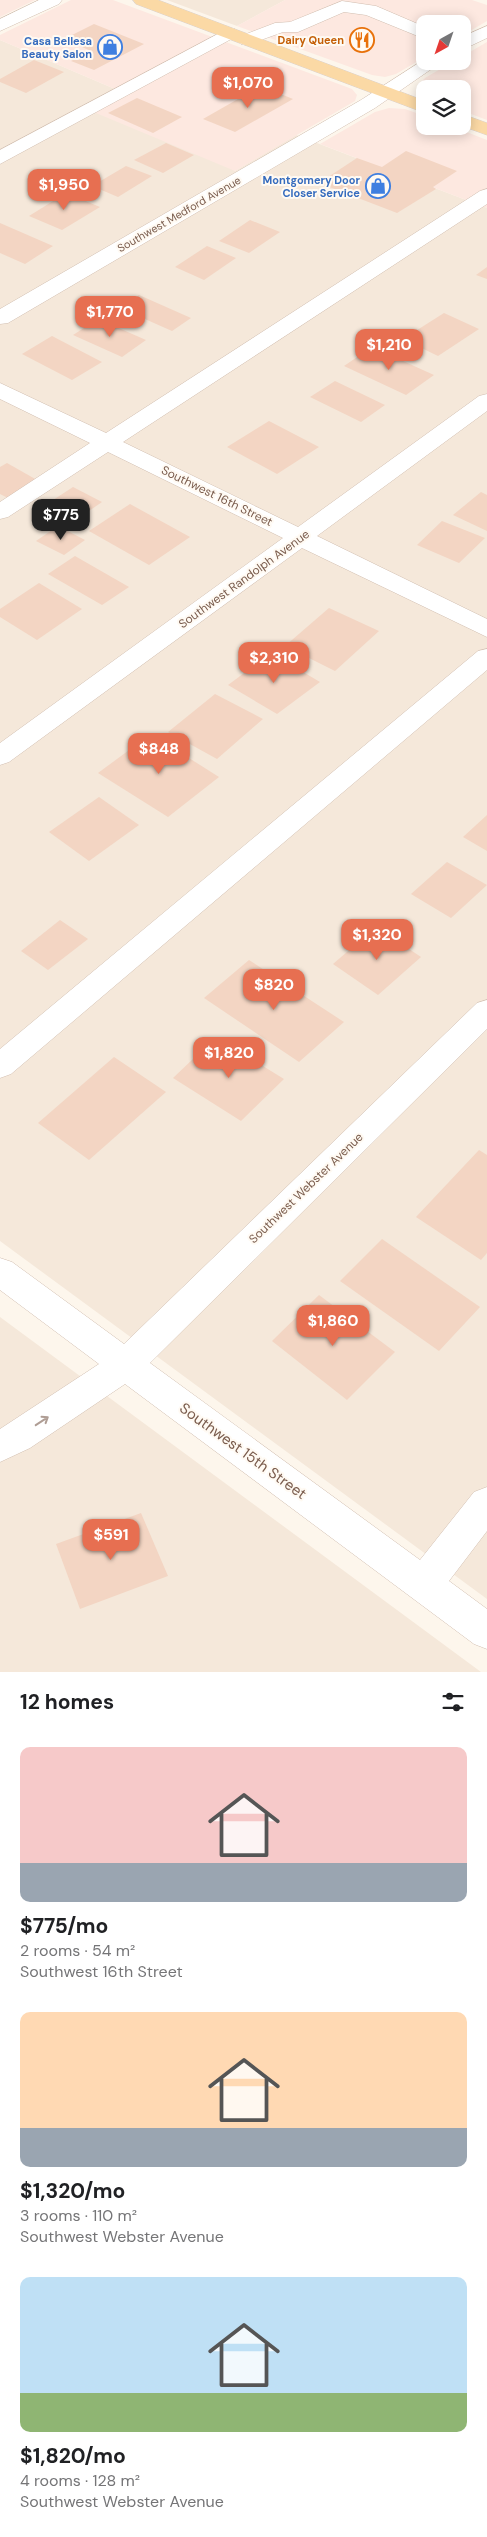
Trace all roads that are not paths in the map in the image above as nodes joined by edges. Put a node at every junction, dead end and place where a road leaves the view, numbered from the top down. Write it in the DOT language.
graph roads {
  1 [pos="53,0"];
  2 [pos="142,0"];
  3 [pos="0,26"];
  4 [pos="416,30"];
  5 [pos="487,30"];
  6 [pos="229,33"];
  7 [pos="247,40"];
  8 [pos="471,40"];
  9 [pos="420,70"];
  10 [pos="385,92"];
  11 [pos="416,104"];
  12 [pos="471,123"];
  13 [pos="487,129"];
  14 [pos="0,158"];
  15 [pos="487,195"];
  16 [pos="0,318"];
  17 [pos="0,390"];
  18 [pos="487,401"];
  19 [pos="106,441"];
  20 [pos="0,512"];
  21 [pos="301,537"];
  22 [pos="487,629"];
  23 [pos="487,657"];
  24 [pos="0,756"];
  25 [pos="487,1011"];
  26 [pos="0,1066"];
  27 [pos="0,1272"];
  28 [pos="125,1365"];
  29 [pos="0,1446"];
  30 [pos="487,1503"];
  31 [pos="424,1584"];
  32 [pos="487,1631"];
  1 -- 3 [label="street"];
  2 -- 6 [label="main road"];
  4 -- 7 [label="street"];
  5 -- 8 [label="street"];
  6 -- 7 [label="main road"];
  6 -- 14 [label="street"];
  7 -- 10 [label="main road"];
  9 -- 10 [label="street, Southwest Medford Avenue"];
  10 -- 11 [label="main road"];
  10 -- 16 [label="street, Southwest Medford Avenue"];
  12 -- 13 [label="main road"];
  15 -- 19 [label="street"];
  17 -- 19 [label="street, Southwest 16th Street"];
  18 -- 21 [label="street, Southwest Randolph Avenue"];
  19 -- 20 [label="street"];
  19 -- 21 [label="street, Southwest 16th Street"];
  21 -- 22 [label="street, Southwest 16th Street"];
  21 -- 24 [label="street, Southwest Randolph Avenue"];
  23 -- 26 [label="street"];
  25 -- 28 [label="street, Southwest Webster Avenue"];
  27 -- 28 [label="street, Southwest 15th Street"];
  29 -- 28 [label="street, Southwest Webster Avenue, one-way"];
  28 -- 31 [label="street, Southwest 15th Street"];
  30 -- 31 [label="street"];
  31 -- 32 [label="street, Southwest 15th Street"];
}
